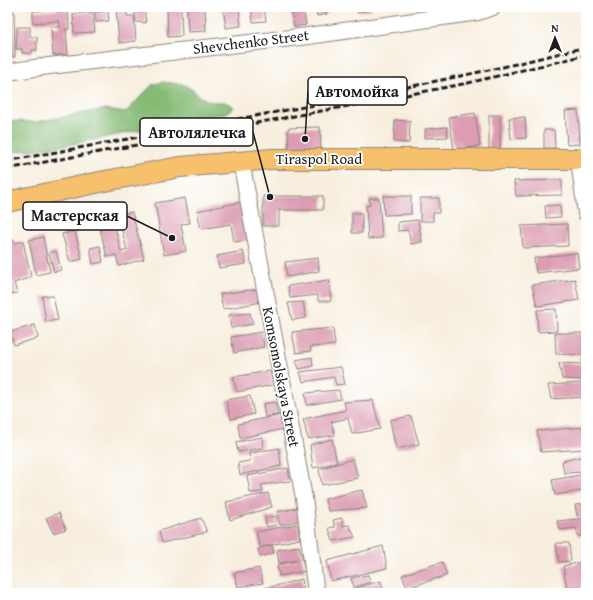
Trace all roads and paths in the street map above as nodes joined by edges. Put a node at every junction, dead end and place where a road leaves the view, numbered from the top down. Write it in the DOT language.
graph roads {
  1 [pos="494,7"];
  2 [pos="7,72"];
  3 [pos="582,159"];
  4 [pos="241,162"];
  5 [pos="7,202"];
  6 [pos="586,213"];
  7 [pos="316,593"];
  1 -- 2 [label="street, Shevchenko Street"];
  3 -- 4 [label="main road, Tiraspol Road"];
  3 -- 6 [label="street"];
  4 -- 5 [label="main road, Tiraspol Road"];
  4 -- 7 [label="street, Komsomolskaya Street"];
}
